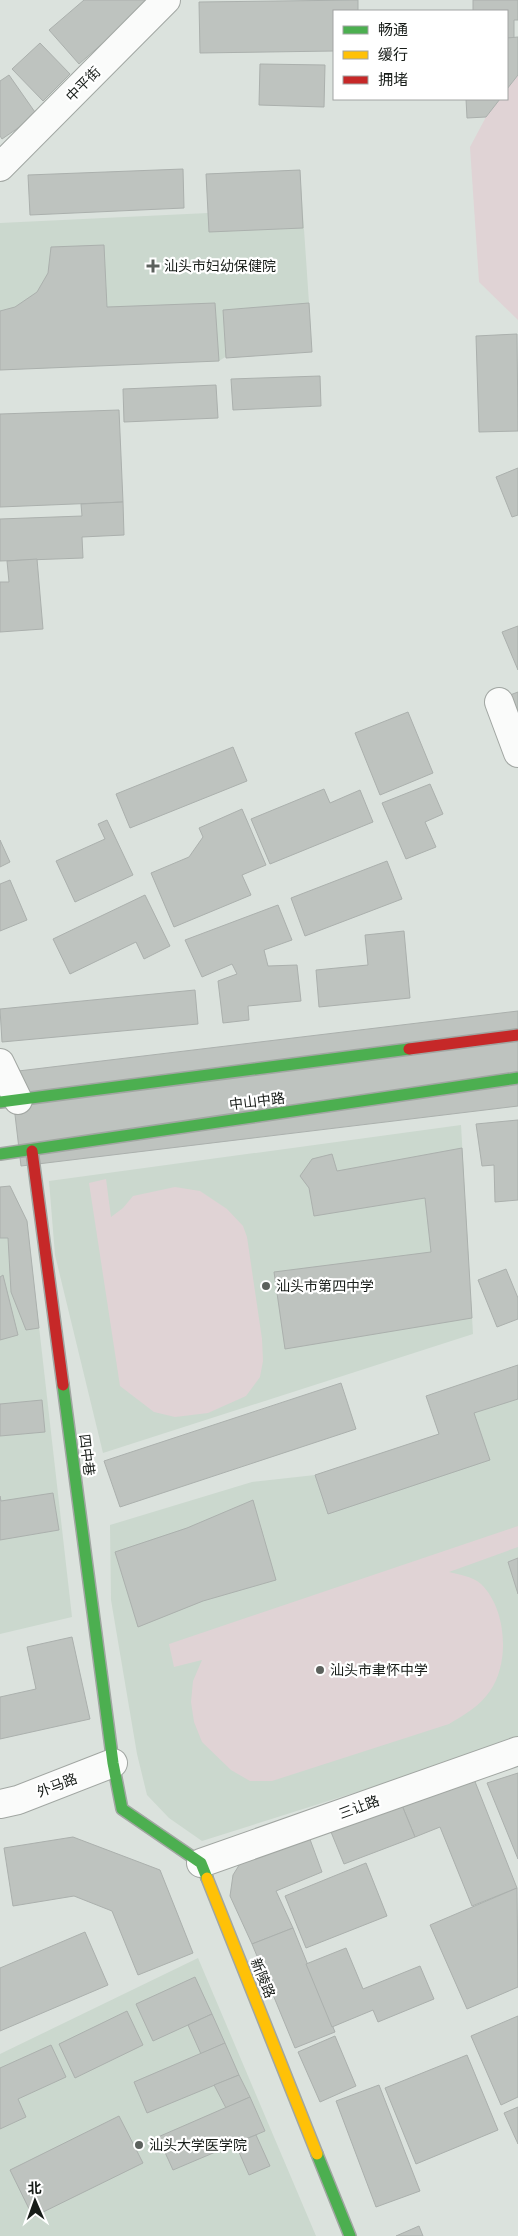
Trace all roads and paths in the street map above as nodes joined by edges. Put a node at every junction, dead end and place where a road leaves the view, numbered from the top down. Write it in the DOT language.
graph roads {
  1 [pos="166,0"];
  2 [pos="0,167"];
  3 [pos="499,702"];
  4 [pos="518,752"];
  5 [pos="518,1035"];
  6 [pos="0,1063"];
  7 [pos="518,1078"];
  8 [pos="9,1101"];
  9 [pos="32,1151"];
  10 [pos="0,1154"];
  11 [pos="518,1751"];
  12 [pos="113,1763"];
  13 [pos="0,1804"];
  14 [pos="201,1863"];
  15 [pos="350,2236"];
  1 -- 2 [label="street, 中平街"];
  3 -- 4 [label="street"];
  5 -- 8 [label="street"];
  6 -- 8 [label="street"];
  7 -- 9 [label="street, 中山中路"];
  9 -- 10 [label="street, 中山中路"];
  9 -- 12 [label="street, 四中巷"];
  11 -- 14 [label="street, 三让路"];
  12 -- 13 [label="street, 外马路"];
  12 -- 14 [label="street"];
  14 -- 15 [label="street, 新陵路"];
}
